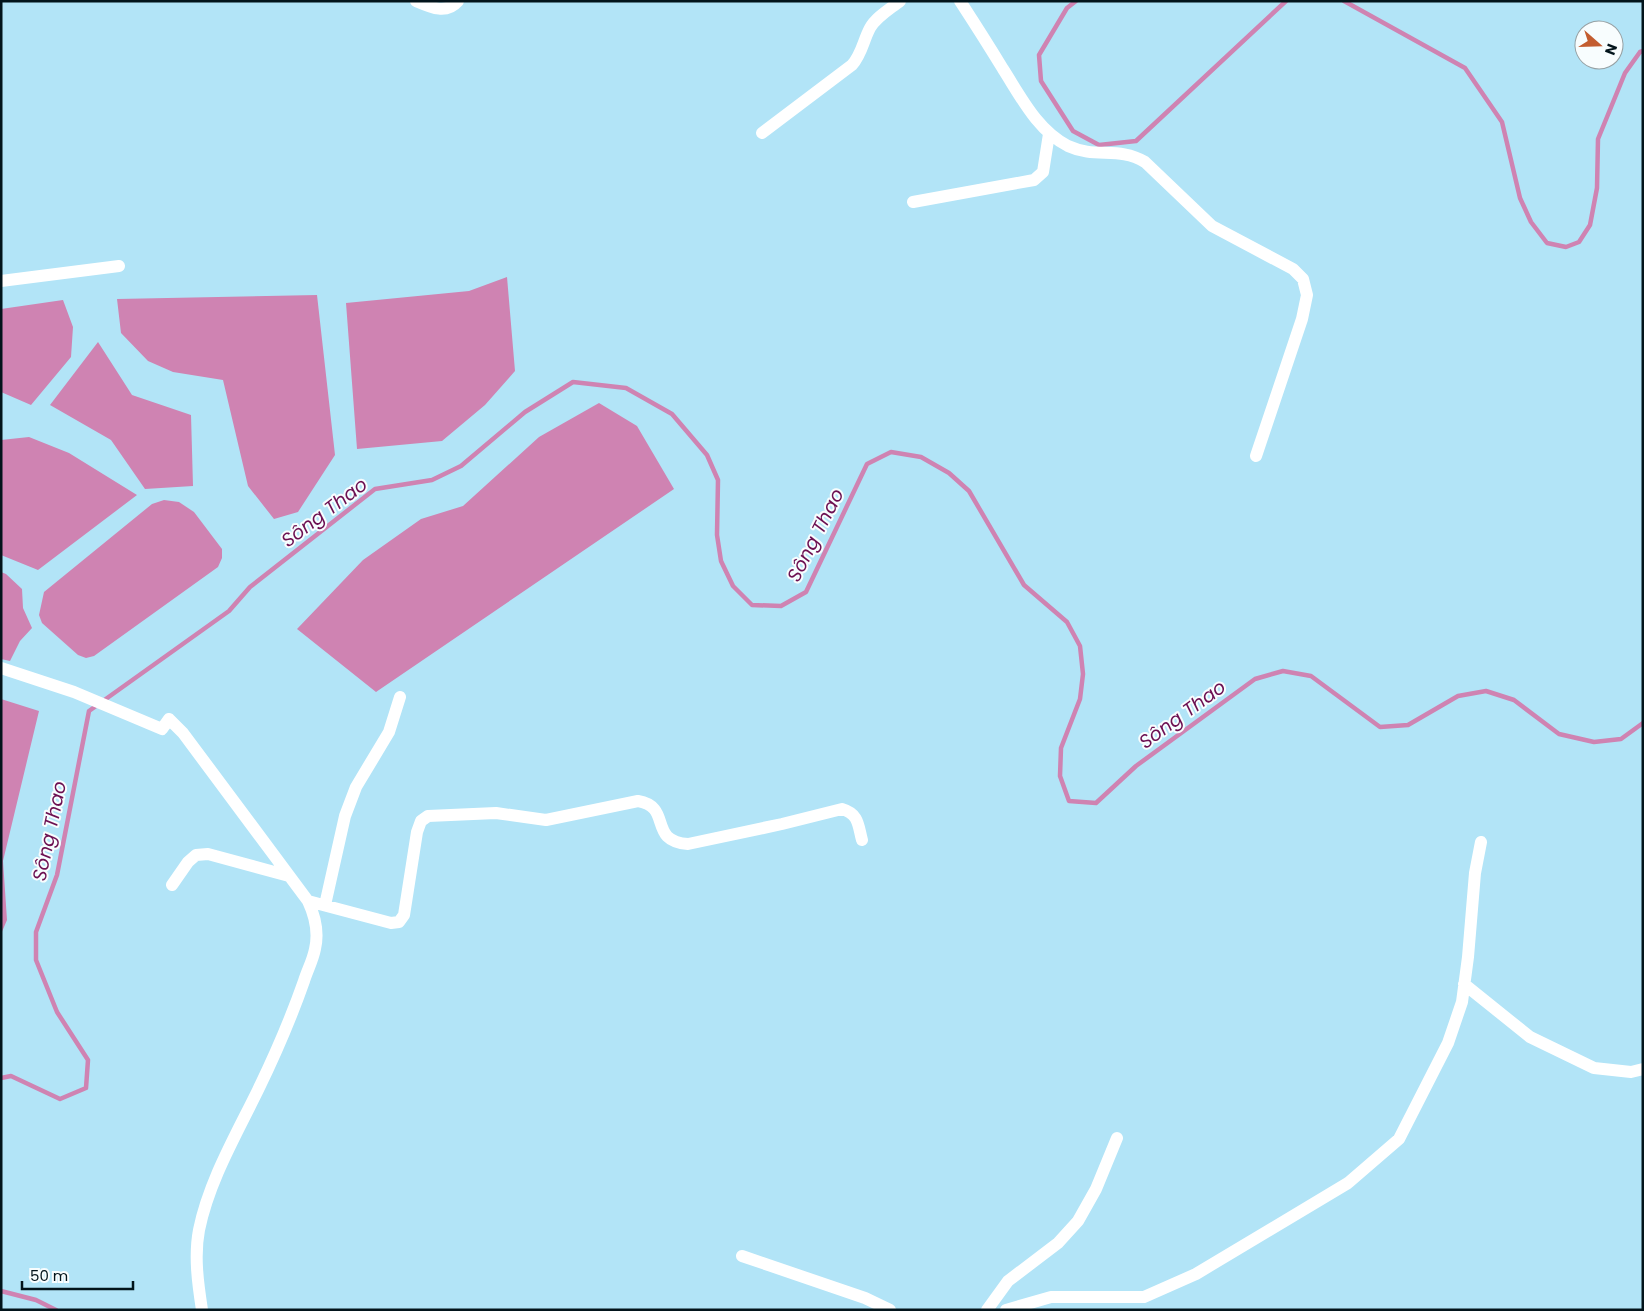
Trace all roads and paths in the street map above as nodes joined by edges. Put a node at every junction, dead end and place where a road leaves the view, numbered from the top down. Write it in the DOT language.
graph roads {
  1 [pos="416,1"];
  2 [pos="458,1"];
  3 [pos="900,1"];
  4 [pos="960,1"];
  5 [pos="762,133"];
  6 [pos="1049,134"];
  7 [pos="913,202"];
  8 [pos="119,266"];
  9 [pos="1,281"];
  10 [pos="1256,456"];
  11 [pos="1,668"];
  12 [pos="400,697"];
  13 [pos="862,840"];
  14 [pos="1480,842"];
  15 [pos="289,876"];
  16 [pos="172,885"];
  17 [pos="308,901"];
  18 [pos="325,905"];
  19 [pos="1464,984"];
  20 [pos="1643,1069"];
  21 [pos="1117,1138"];
  22 [pos="742,1256"];
  23 [pos="202,1310"];
  24 [pos="890,1310"];
  25 [pos="987,1310"];
  26 [pos="1006,1310"];
  1 -- 2 [label="street"];
  3 -- 5 [label="street"];
  4 -- 6 [label="street"];
  6 -- 7 [label="street"];
  6 -- 10 [label="street"];
  8 -- 9 [label="street"];
  11 -- 15 [label="street"];
  12 -- 18 [label="street"];
  13 -- 18 [label="street"];
  14 -- 19 [label="street"];
  15 -- 16 [label="street"];
  15 -- 17 [label="street"];
  17 -- 18 [label="street"];
  17 -- 23 [label="street"];
  19 -- 20 [label="street"];
  19 -- 26 [label="street"];
  21 -- 25 [label="street"];
  22 -- 24 [label="street"];
}
